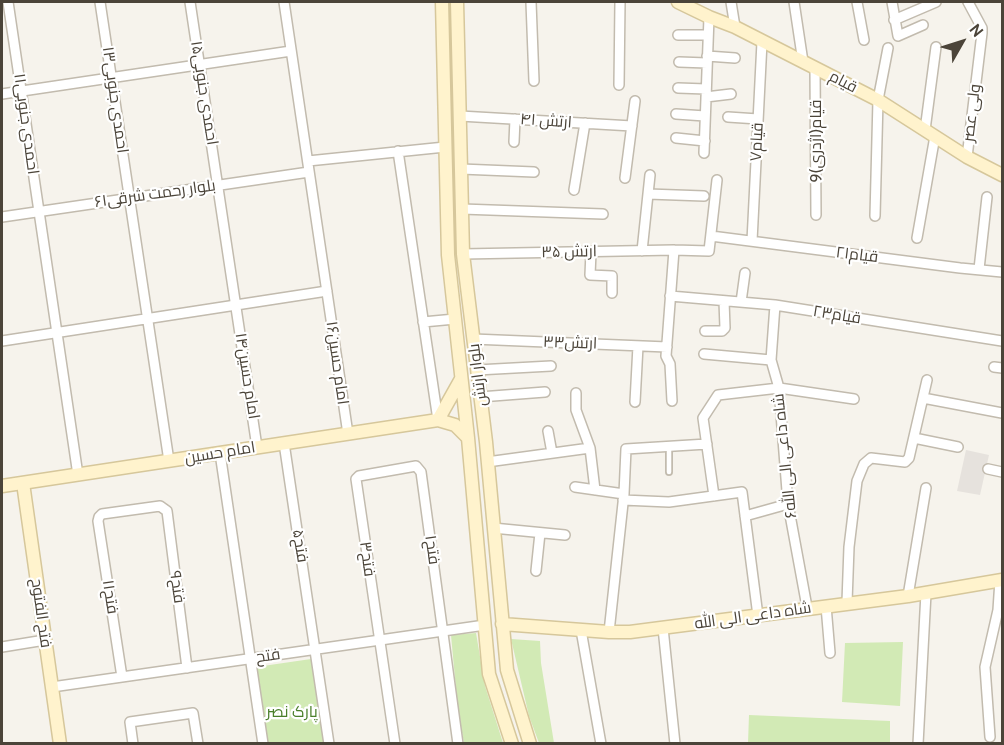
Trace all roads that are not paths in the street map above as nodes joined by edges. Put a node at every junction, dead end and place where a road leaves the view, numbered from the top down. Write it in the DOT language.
graph roads {
  1 [pos="8,2"];
  2 [pos="100,2"];
  3 [pos="190,2"];
  4 [pos="284,2"];
  5 [pos="442,2"];
  6 [pos="458,2"];
  7 [pos="531,2"];
  8 [pos="620,2"];
  9 [pos="678,2"];
  10 [pos="731,2"];
  11 [pos="794,2"];
  12 [pos="857,2"];
  13 [pos="892,2"];
  14 [pos="936,2"];
  15 [pos="968,2"];
  16 [pos="709,17"];
  17 [pos="894,20"];
  18 [pos="923,25"];
  19 [pos="735,27"];
  20 [pos="678,35"];
  21 [pos="707,35"];
  22 [pos="864,40"];
  23 [pos="762,42"];
  24 [pos="936,47"];
  25 [pos="888,48"];
  26 [pos="291,51"];
  27 [pos="735,58"];
  28 [pos="707,60"];
  29 [pos="679,62"];
  30 [pos="803,62"];
  31 [pos="200,64"];
  32 [pos="815,68"];
  33 [pos="112,77"];
  34 [pos="534,81"];
  35 [pos="619,85"];
  36 [pos="678,88"];
  37 [pos="22,91"];
  38 [pos="706,93"];
  39 [pos="2,94"];
  40 [pos="731,94"];
  41 [pos="878,100"];
  42 [pos="635,101"];
  43 [pos="676,114"];
  44 [pos="460,116"];
  45 [pos="705,116"];
  46 [pos="728,117"];
  47 [pos="515,119"];
  48 [pos="758,119"];
  49 [pos="585,123"];
  50 [pos="632,126"];
  51 [pos="930,133"];
  52 [pos="676,138"];
  53 [pos="705,141"];
  54 [pos="514,142"];
  55 [pos="445,147"];
  56 [pos="398,152"];
  57 [pos="704,153"];
  58 [pos="967,157"];
  59 [pos="308,161"];
  60 [pos="461,169"];
  61 [pos="309,172"];
  62 [pos="534,172"];
  63 [pos="650,175"];
  64 [pos="1002,175"];
  65 [pos="625,178"];
  66 [pos="717,180"];
  67 [pos="218,185"];
  68 [pos="574,190"];
  69 [pos="648,194"];
  70 [pos="704,196"];
  71 [pos="987,197"];
  72 [pos="129,198"];
  73 [pos="462,209"];
  74 [pos="38,212"];
  75 [pos="603,214"];
  76 [pos="816,215"];
  77 [pos="875,216"];
  78 [pos="2,217"];
  79 [pos="711,236"];
  80 [pos="917,238"];
  81 [pos="752,242"];
  82 [pos="674,250"];
  83 [pos="642,251"];
  84 [pos="591,252"];
  85 [pos="463,254"];
  86 [pos="979,269"];
  87 [pos="1002,272"];
  88 [pos="745,273"];
  89 [pos="327,291"];
  90 [pos="612,293"];
  91 [pos="670,296"];
  92 [pos="724,301"];
  93 [pos="741,302"];
  94 [pos="236,305"];
  95 [pos="775,305"];
  96 [pos="148,319"];
  97 [pos="455,319"];
  98 [pos="423,322"];
  99 [pos="705,331"];
  100 [pos="58,333"];
  101 [pos="473,339"];
  102 [pos="2,341"];
  103 [pos="1002,341"];
  104 [pos="638,346"];
  105 [pos="667,347"];
  106 [pos="704,354"];
  107 [pos="771,360"];
  108 [pos="550,366"];
  109 [pos="477,369"];
  110 [pos="462,379"];
  111 [pos="927,380"];
  112 [pos="779,388"];
  113 [pos="545,392"];
  114 [pos="576,393"];
  115 [pos="480,397"];
  116 [pos="923,398"];
  117 [pos="854,399"];
  118 [pos="672,401"];
  119 [pos="635,402"];
  120 [pos="1002,413"];
  121 [pos="438,420"];
  122 [pos="548,431"];
  123 [pos="348,434"];
  124 [pos="468,438"];
  125 [pos="914,438"];
  126 [pos="284,443"];
  127 [pos="707,444"];
  128 [pos="669,446"];
  129 [pos="257,447"];
  130 [pos="958,447"];
  131 [pos="590,448"];
  132 [pos="220,453"];
  133 [pos="552,453"];
  134 [pos="169,461"];
  135 [pos="487,462"];
  136 [pos="419,469"];
  137 [pos="988,469"];
  138 [pos="669,472"];
  139 [pos="1002,472"];
  140 [pos="78,474"];
  141 [pos="22,483"];
  142 [pos="2,486"];
  143 [pos="575,487"];
  144 [pos="926,488"];
  145 [pos="595,490"];
  146 [pos="714,496"];
  147 [pos="623,497"];
  148 [pos="788,504"];
  149 [pos="745,516"];
  150 [pos="99,517"];
  151 [pos="493,528"];
  152 [pos="540,532"];
  153 [pos="566,535"];
  154 [pos="536,571"];
  155 [pos="1002,577"];
  156 [pos="926,593"];
  157 [pos="908,596"];
  158 [pos="847,602"];
  159 [pos="826,606"];
  160 [pos="807,607"];
  161 [pos="758,616"];
  162 [pos="502,624"];
  163 [pos="485,625"];
  164 [pos="663,628"];
  165 [pos="581,630"];
  166 [pos="444,631"];
  167 [pos="609,632"];
  168 [pos="45,640"];
  169 [pos="379,640"];
  170 [pos="2,647"];
  171 [pos="316,649"];
  172 [pos="830,653"];
  173 [pos="250,658"];
  174 [pos="188,668"];
  175 [pos="122,677"];
  176 [pos="52,687"];
  177 [pos="990,737"];
  178 [pos="457,740"];
  179 [pos="60,744"];
  180 [pos="133,744"];
  181 [pos="198,744"];
  182 [pos="263,744"];
  183 [pos="329,744"];
  184 [pos="395,744"];
  185 [pos="512,744"];
  186 [pos="530,744"];
  187 [pos="602,744"];
  188 [pos="675,744"];
  189 [pos="918,744"];
  1 -- 37 [label="street, احمدی جنوبی۱۱"];
  2 -- 33 [label="street, احمدی جنوبی۱۳"];
  3 -- 31 [label="street, احمدی جنوبی۱۵"];
  4 -- 26 [label="street, امام حسین۱۶"];
  5 -- 55 [label="street, بلوار ارتش"];
  6 -- 44 [label="street, بلوار ارتش"];
  7 -- 34 [label="street"];
  8 -- 35 [label="street"];
  9 -- 16 [label="street, قیام"];
  10 -- 19 [label="street"];
  11 -- 30 [label="street"];
  12 -- 22 [label="street"];
  13 -- 17 [label="street"];
  14 -- 17 [label="street"];
  15 -- 58 [label="street, ولی عصر"];
  16 -- 19 [label="street, قیام"];
  16 -- 21 [label="street"];
  17 -- 18 [label="street"];
  19 -- 23 [label="street, قیام"];
  20 -- 21 [label="street"];
  21 -- 28 [label="street"];
  23 -- 30 [label="street, قیام"];
  23 -- 48 [label="street, قیام۷"];
  24 -- 51 [label="street"];
  25 -- 41 [label="street"];
  26 -- 31 [label="street"];
  26 -- 59 [label="street, امام حسین۱۶"];
  27 -- 28 [label="street"];
  28 -- 29 [label="street"];
  28 -- 38 [label="street"];
  30 -- 32 [label="street, قیام"];
  31 -- 33 [label="street"];
  31 -- 67 [label="street, احمدی جنوبی۱۵"];
  32 -- 41 [label="street, قیام"];
  32 -- 76 [label="street, قیام(اژدری)9"];
  33 -- 37 [label="street"];
  33 -- 72 [label="street, احمدی جنوبی۱۳"];
  36 -- 38 [label="street"];
  37 -- 39 [label="street"];
  37 -- 74 [label="street, احمدی جنوبی۱۱"];
  38 -- 40 [label="street"];
  38 -- 45 [label="street"];
  41 -- 51 [label="street, قیام"];
  41 -- 77 [label="street"];
  42 -- 50 [label="street"];
  43 -- 45 [label="street"];
  44 -- 47 [label="street, ارتش ۴۱"];
  44 -- 60 [label="street, بلوار ارتش"];
  45 -- 53 [label="street"];
  46 -- 48 [label="street"];
  47 -- 49 [label="street, ارتش ۴۱"];
  47 -- 54 [label="street"];
  48 -- 81 [label="street, قیام۷"];
  49 -- 50 [label="street, ارتش ۴۱"];
  49 -- 68 [label="street"];
  50 -- 65 [label="street"];
  51 -- 58 [label="street, قیام"];
  51 -- 80 [label="street"];
  52 -- 53 [label="street"];
  53 -- 57 [label="street"];
  55 -- 56 [label="street"];
  55 -- 97 [label="street, بلوار ارتش"];
  56 -- 59 [label="street"];
  56 -- 98 [label="street"];
  58 -- 64 [label="street, قیام"];
  59 -- 61 [label="street, امام حسین۱۶"];
  60 -- 62 [label="street"];
  60 -- 73 [label="street, بلوار ارتش"];
  61 -- 67 [label="street, بلوار رحمت شرقی۶۱"];
  61 -- 89 [label="street, امام حسین۱۶"];
  63 -- 69 [label="street"];
  66 -- 79 [label="street"];
  67 -- 72 [label="street, بلوار رحمت شرقی۶۱"];
  67 -- 94 [label="street, احمدی جنوبی۱۵"];
  69 -- 70 [label="street"];
  69 -- 83 [label="street"];
  71 -- 86 [label="street"];
  72 -- 74 [label="street, بلوار رحمت شرقی۶۱"];
  72 -- 96 [label="street, احمدی جنوبی۱۳"];
  73 -- 75 [label="street"];
  73 -- 85 [label="street, بلوار ارتش"];
  74 -- 78 [label="street, بلوار رحمت شرقی۶۱"];
  74 -- 100 [label="street, احمدی جنوبی۱۱"];
  79 -- 81 [label="street, قیام۲۱"];
  79 -- 82 [label="street, ارتش ۳۵"];
  81 -- 86 [label="street, قیام۲۱"];
  82 -- 83 [label="street, ارتش ۳۵"];
  82 -- 91 [label="street"];
  83 -- 84 [label="street, ارتش ۳۵"];
  84 -- 85 [label="street, ارتش ۳۵"];
  84 -- 90 [label="street"];
  85 -- 101 [label="street, بلوار ارتش"];
  86 -- 87 [label="street, قیام۲۱"];
  88 -- 93 [label="street"];
  89 -- 94 [label="street"];
  89 -- 123 [label="street, امام حسین۱۶"];
  91 -- 92 [label="street, قیام۲۳"];
  91 -- 105 [label="street"];
  92 -- 93 [label="street, قیام۲۳"];
  92 -- 99 [label="street"];
  93 -- 95 [label="street, قیام۲۳"];
  94 -- 96 [label="street"];
  94 -- 129 [label="street, امام حسین۱۴"];
  95 -- 103 [label="street, قیام۲۳"];
  95 -- 107 [label="street, شاه داعی الی الله۶"];
  96 -- 100 [label="street"];
  96 -- 134 [label="street, احمدی جنوبی۱۳"];
  97 -- 98 [label="street"];
  97 -- 110 [label="street, بلوار ارتش"];
  98 -- 121 [label="street"];
  100 -- 102 [label="street"];
  100 -- 140 [label="street, احمدی جنوبی۱۱"];
  101 -- 104 [label="street, ارتش۳۳"];
  101 -- 109 [label="street, بلوار ارتش"];
  104 -- 105 [label="street, ارتش۳۳"];
  104 -- 119 [label="street"];
  105 -- 118 [label="street"];
  106 -- 107 [label="street"];
  107 -- 112 [label="street, شاه داعی الی الله۶"];
  108 -- 109 [label="street"];
  109 -- 115 [label="street, بلوار ارتش"];
  110 -- 121 [label="street"];
  110 -- 124 [label="street, بلوار ارتش"];
  111 -- 116 [label="street"];
  112 -- 117 [label="street"];
  112 -- 127 [label="street"];
  112 -- 148 [label="street, شاه داعی الی الله۶"];
  113 -- 115 [label="street"];
  114 -- 131 [label="street"];
  115 -- 135 [label="street, بلوار ارتش"];
  116 -- 120 [label="street"];
  116 -- 125 [label="street"];
  121 -- 123 [label="street, امام حسین"];
  121 -- 124 [label="street"];
  122 -- 133 [label="street"];
  123 -- 126 [label="street, امام حسین"];
  124 -- 163 [label="street, بلوار ارتش"];
  125 -- 130 [label="street"];
  125 -- 158 [label="street"];
  126 -- 129 [label="street, امام حسین"];
  126 -- 171 [label="street, ۵فتح"];
  127 -- 128 [label="street"];
  127 -- 146 [label="street"];
  128 -- 138 [label="lane"];
  128 -- 147 [label="street"];
  129 -- 132 [label="street, امام حسین"];
  131 -- 133 [label="street"];
  131 -- 145 [label="street"];
  132 -- 134 [label="street, امام حسین"];
  132 -- 173 [label="street"];
  133 -- 135 [label="street"];
  134 -- 140 [label="street, امام حسین"];
  135 -- 151 [label="street, بلوار ارتش"];
  136 -- 166 [label="street, ۱فتح"];
  136 -- 169 [label="street, ۳فتح"];
  137 -- 139 [label="street"];
  140 -- 141 [label="street, امام حسین"];
  141 -- 142 [label="street, امام حسین"];
  141 -- 168 [label="street, فتح الفتوح"];
  143 -- 145 [label="street"];
  144 -- 157 [label="street"];
  145 -- 147 [label="street"];
  146 -- 147 [label="street"];
  146 -- 149 [label="street"];
  147 -- 167 [label="street"];
  148 -- 149 [label="street"];
  148 -- 160 [label="street, شاه داعی الی الله۶"];
  149 -- 161 [label="street"];
  150 -- 174 [label="street, ۹فتح"];
  150 -- 175 [label="street, ۱۱فتح"];
  151 -- 152 [label="street"];
  151 -- 162 [label="street, بلوار ارتش"];
  152 -- 153 [label="street"];
  152 -- 154 [label="street"];
  155 -- 156 [label="street, شاه داعی الی الله"];
  155 -- 177 [label="street"];
  156 -- 157 [label="street, شاه داعی الی الله"];
  156 -- 189 [label="street"];
  157 -- 158 [label="street, شاه داعی الی الله"];
  158 -- 159 [label="street, شاه داعی الی الله"];
  159 -- 160 [label="street, شاه داعی الی الله"];
  159 -- 172 [label="street"];
  160 -- 161 [label="street, شاه داعی الی الله"];
  161 -- 164 [label="street, شاه داعی الی الله"];
  162 -- 165 [label="street, شاه داعی الی الله"];
  162 -- 186 [label="street, بلوار ارتش"];
  163 -- 166 [label="street, فتح"];
  163 -- 185 [label="street, بلوار ارتش"];
  164 -- 167 [label="street, شاه داعی الی الله"];
  164 -- 188 [label="street"];
  165 -- 167 [label="street, شاه داعی الی الله"];
  165 -- 187 [label="street"];
  166 -- 169 [label="street, فتح"];
  166 -- 178 [label="street, ۱فتح"];
  168 -- 170 [label="street"];
  168 -- 176 [label="street, فتح الفتوح"];
  169 -- 171 [label="street, فتح"];
  169 -- 184 [label="street, ۳فتح"];
  171 -- 173 [label="street, فتح"];
  171 -- 183 [label="street, ۵فتح"];
  173 -- 174 [label="street, فتح"];
  173 -- 182 [label="street"];
  174 -- 175 [label="street, فتح"];
  175 -- 176 [label="street, فتح"];
  176 -- 179 [label="street, فتح الفتوح"];
  180 -- 181 [label="street"];
}
